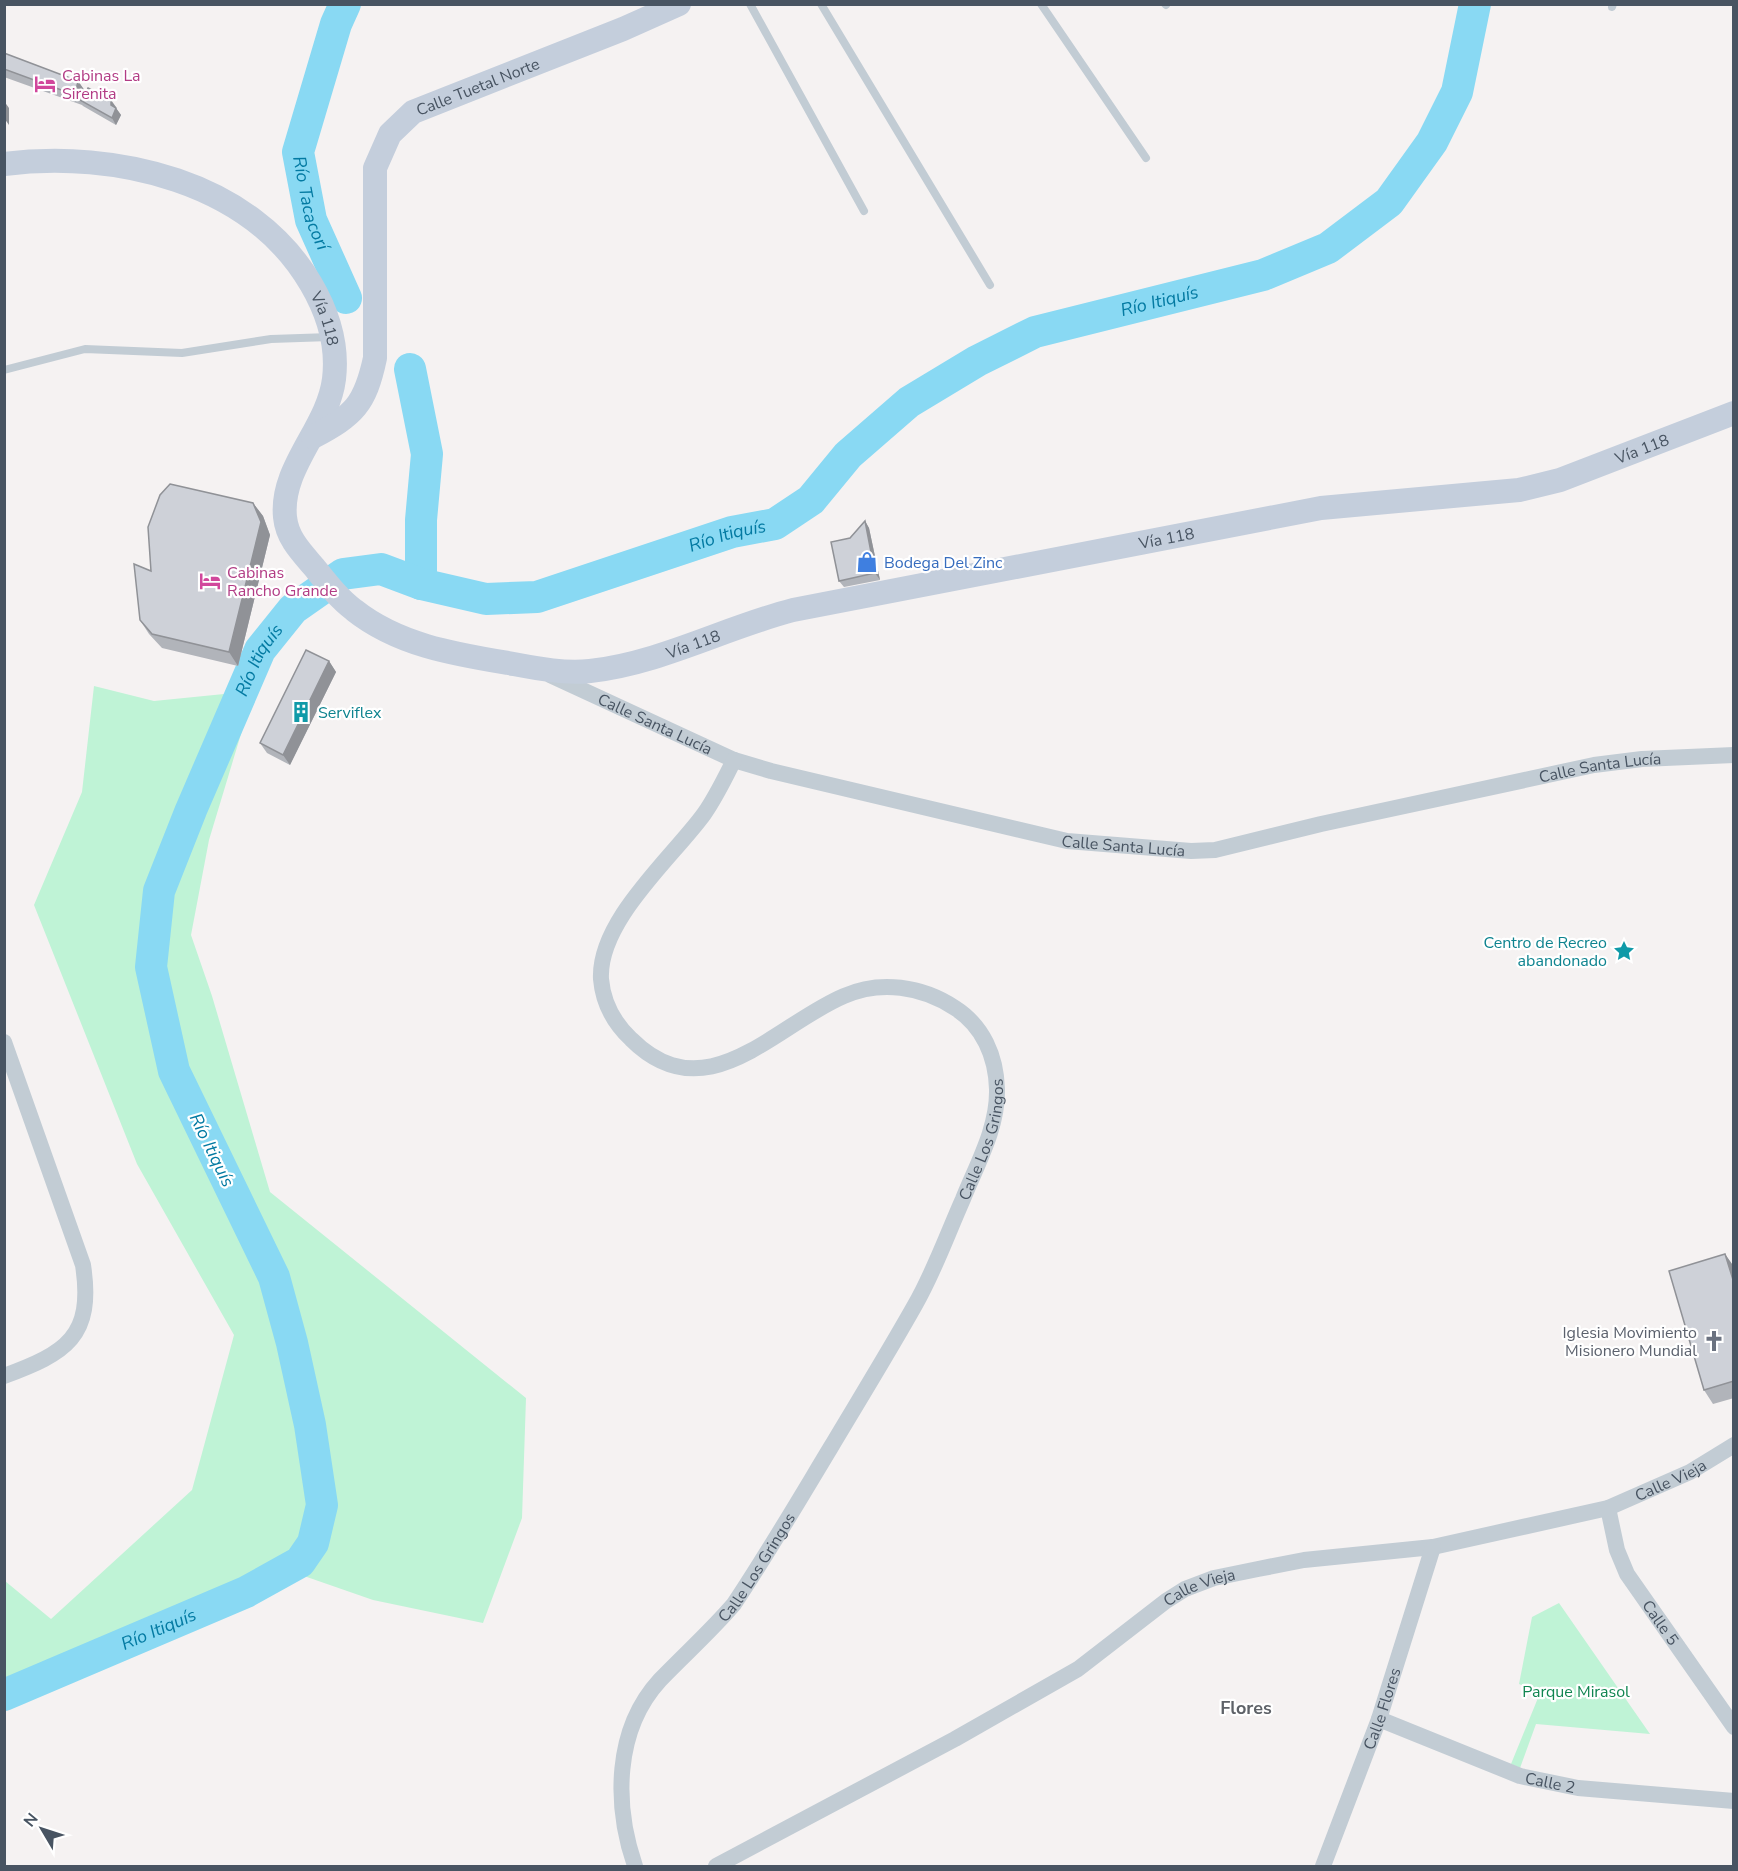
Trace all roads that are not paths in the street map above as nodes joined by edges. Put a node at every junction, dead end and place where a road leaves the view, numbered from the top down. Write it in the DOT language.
graph roads {
  1 [pos="679,4"];
  2 [pos="750,4"];
  3 [pos="821,4"];
  4 [pos="1041,4"];
  5 [pos="1146,158"];
  6 [pos="4,164"];
  7 [pos="864,211"];
  8 [pos="990,285"];
  9 [pos="333,337"];
  10 [pos="4,370"];
  11 [pos="1734,413"];
  12 [pos="313,437"];
  13 [pos="622,666"];
  14 [pos="532,667"];
  15 [pos="610,703"];
  16 [pos="1734,755"];
  17 [pos="734,760"];
  18 [pos="5,1043"];
  19 [pos="4,1376"];
  20 [pos="1734,1445"];
  21 [pos="1608,1508"];
  22 [pos="1433,1547"];
  23 [pos="1378,1719"];
  24 [pos="1731,1719"];
  25 [pos="1734,1801"];
  26 [pos="634,1866"];
  27 [pos="716,1866"];
  28 [pos="1323,1866"];
  1 -- 12 [label="main road, Calle Tuetal Norte"];
  2 -- 7 [label="lane"];
  3 -- 8 [label="lane"];
  4 -- 5 [label="lane"];
  6 -- 9 [label="main road, Vía 118"];
  9 -- 10 [label="lane"];
  9 -- 12 [label="main road, Vía 118"];
  11 -- 13 [label="main road, Vía 118"];
  12 -- 14 [label="main road, Vía 118"];
  13 -- 14 [label="main road, Vía 118"];
  13 -- 15 [label="street"];
  14 -- 15 [label="street, Calle Santa Lucía"];
  15 -- 17 [label="street, Calle Santa Lucía"];
  16 -- 17 [label="street, Calle Santa Lucía"];
  17 -- 26 [label="street, Calle Los Gringos"];
  18 -- 19 [label="street"];
  20 -- 21 [label="street, Calle Vieja"];
  21 -- 22 [label="street, Calle Vieja"];
  21 -- 24 [label="street, Calle 5"];
  22 -- 23 [label="street, Calle Flores"];
  22 -- 27 [label="street, Calle Vieja"];
  23 -- 25 [label="street, Calle 2"];
  23 -- 28 [label="street, Calle Flores"];
}
